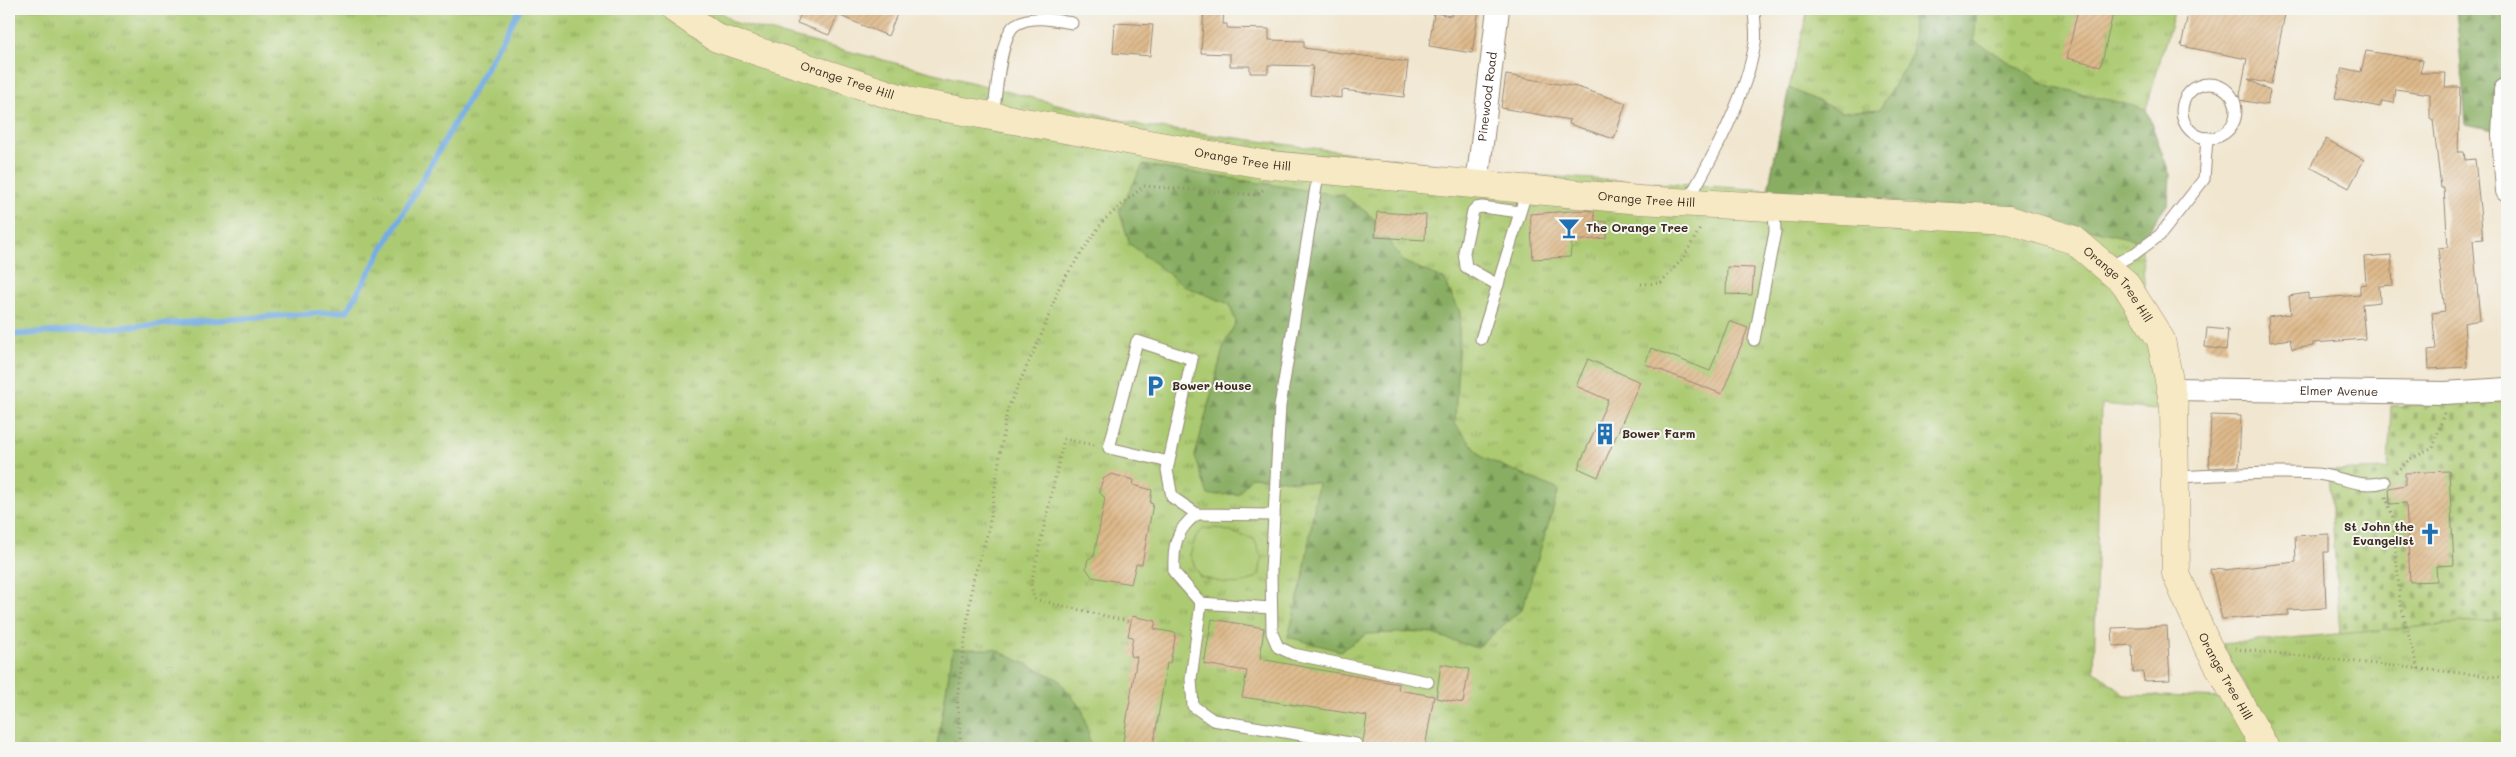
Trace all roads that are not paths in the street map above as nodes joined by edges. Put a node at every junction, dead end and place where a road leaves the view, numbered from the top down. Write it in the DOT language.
graph roads {
  1 [pos="675,9"];
  2 [pos="1498,9"];
  3 [pos="1754,9"];
  4 [pos="1072,23"];
  5 [pos="2504,90"];
  6 [pos="993,116"];
  7 [pos="2207,138"];
  8 [pos="1319,168"];
  9 [pos="1477,185"];
  10 [pos="2507,191"];
  11 [pos="1523,201"];
  12 [pos="1696,203"];
  13 [pos="1774,207"];
  14 [pos="2107,268"];
  15 [pos="1498,285"];
  16 [pos="1481,338"];
  17 [pos="1754,340"];
  18 [pos="2171,389"];
  19 [pos="2507,389"];
  20 [pos="1169,462"];
  21 [pos="2175,477"];
  22 [pos="2384,482"];
  23 [pos="1197,514"];
  24 [pos="1274,515"];
  25 [pos="1201,603"];
  26 [pos="1271,608"];
  27 [pos="1428,682"];
  28 [pos="1356,744"];
  29 [pos="2265,748"];
  1 -- 6 [label="main road, Orange Tree Hill"];
  2 -- 9 [label="street, Pinewood Road"];
  3 -- 12 [label="lane"];
  4 -- 6 [label="lane"];
  5 -- 10 [label="street"];
  6 -- 8 [label="main road, Orange Tree Hill"];
  7 -- 7 [label="lane"];
  7 -- 14 [label="lane"];
  8 -- 9 [label="main road, Orange Tree Hill"];
  8 -- 24 [label="lane"];
  9 -- 11 [label="main road, Orange Tree Hill"];
  11 -- 12 [label="main road, Orange Tree Hill"];
  11 -- 15 [label="lane"];
  11 -- 15 [label="lane"];
  12 -- 13 [label="main road, Orange Tree Hill"];
  13 -- 14 [label="main road, Orange Tree Hill"];
  13 -- 17 [label="lane"];
  14 -- 18 [label="main road, Orange Tree Hill"];
  15 -- 16 [label="lane"];
  18 -- 19 [label="street, Elmer Avenue"];
  18 -- 21 [label="main road, Orange Tree Hill"];
  20 -- 20 [label="lane"];
  20 -- 23 [label="lane"];
  21 -- 22 [label="lane"];
  21 -- 29 [label="main road, Orange Tree Hill"];
  23 -- 24 [label="lane"];
  23 -- 25 [label="lane"];
  24 -- 26 [label="lane"];
  25 -- 26 [label="lane"];
  25 -- 28 [label="lane"];
  26 -- 27 [label="lane"];
}
